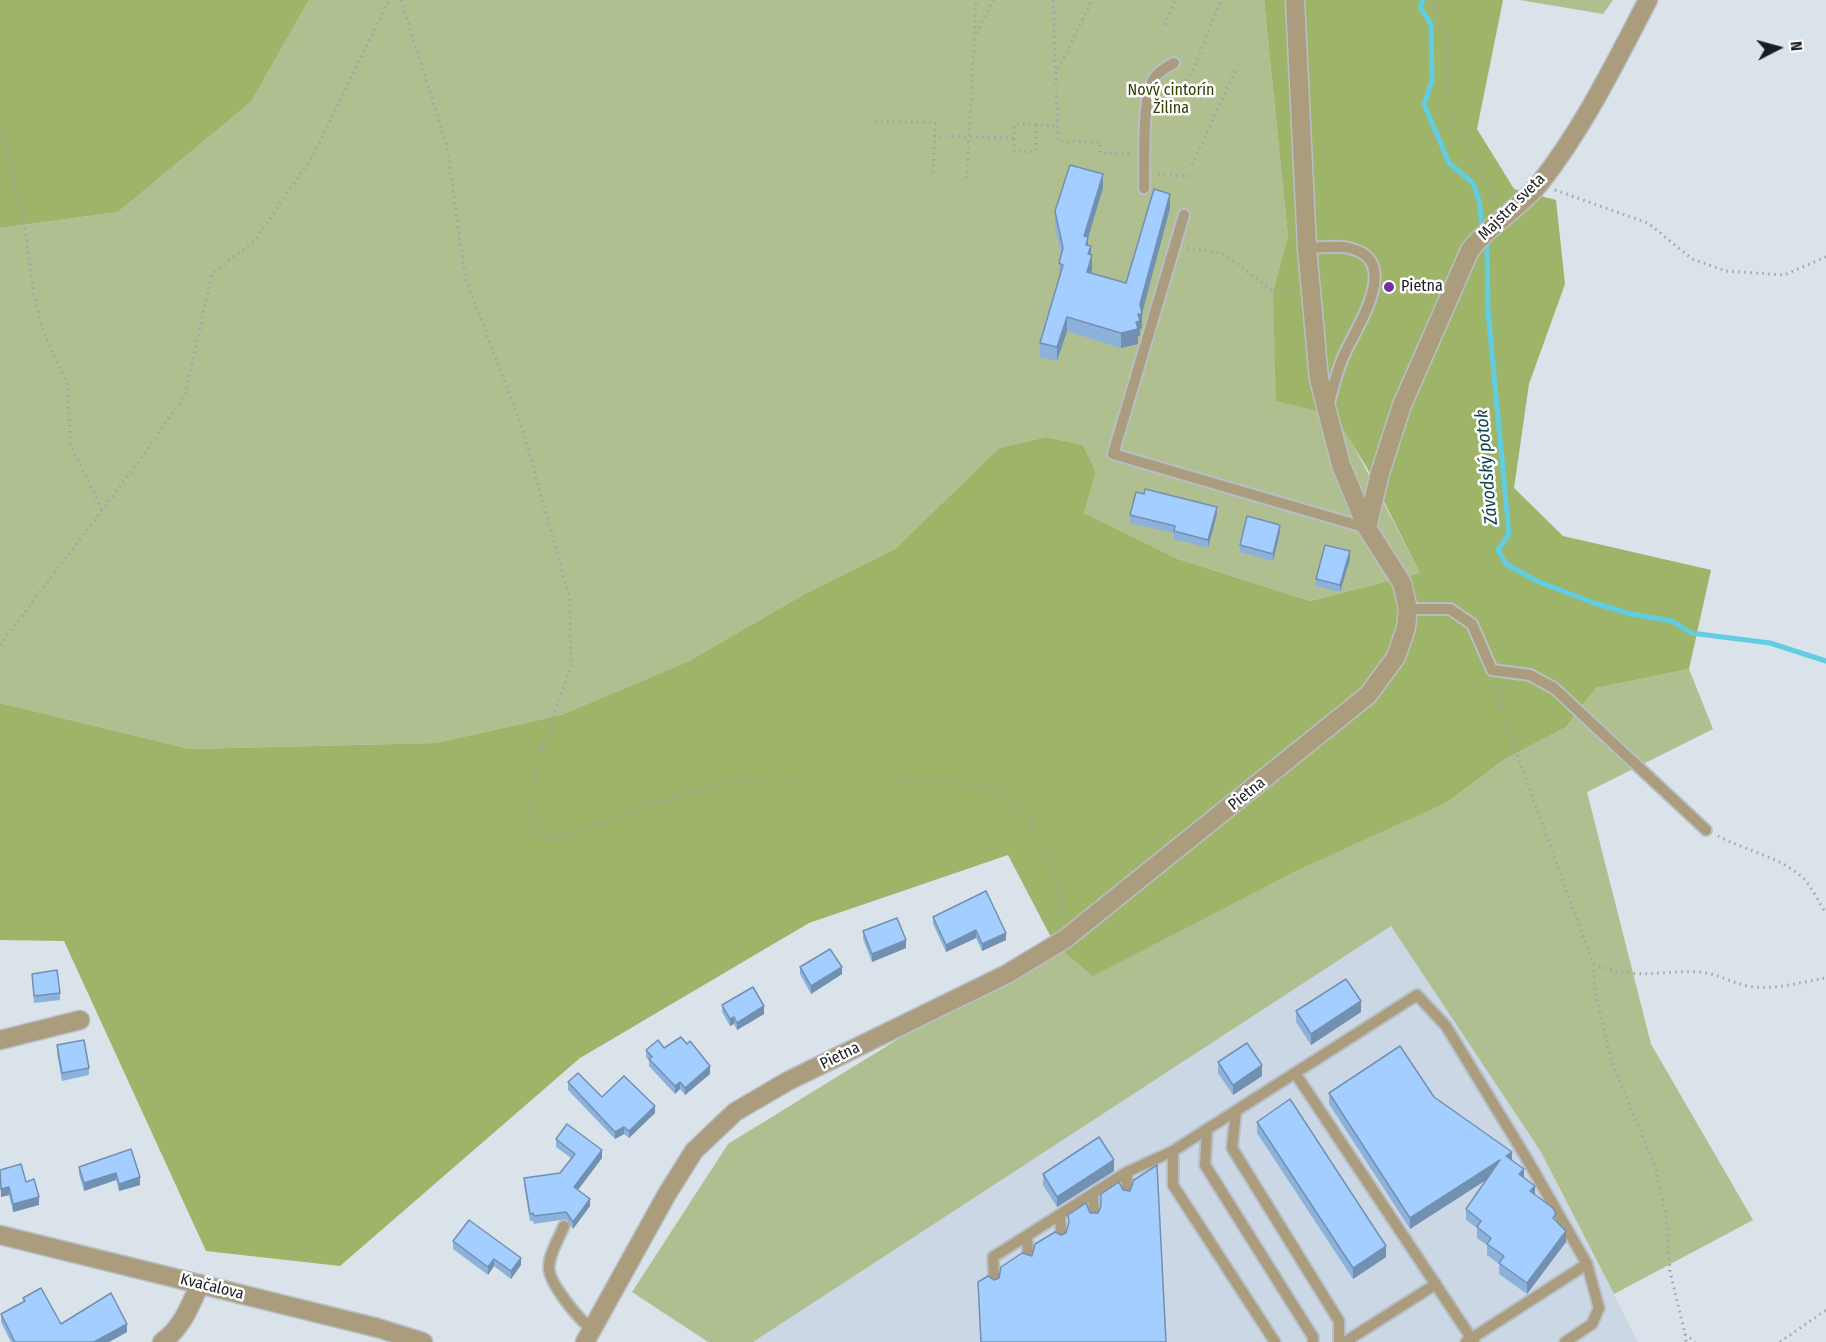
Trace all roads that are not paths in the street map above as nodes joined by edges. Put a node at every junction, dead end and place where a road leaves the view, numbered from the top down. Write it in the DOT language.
graph roads {
  1 [pos="1295,0"];
  2 [pos="1648,0"];
  3 [pos="1174,63"];
  4 [pos="1144,188"];
  5 [pos="1184,215"];
  6 [pos="1307,248"];
  7 [pos="1326,411"];
  8 [pos="1367,528"];
  9 [pos="1408,609"];
  10 [pos="1706,830"];
  11 [pos="80,1020"];
  12 [pos="0,1040"];
  13 [pos="1295,1073"];
  14 [pos="1236,1111"];
  15 [pos="1207,1130"];
  16 [pos="1173,1151"];
  17 [pos="1127,1172"];
  18 [pos="1127,1188"];
  19 [pos="1093,1194"];
  20 [pos="1094,1210"];
  21 [pos="1060,1215"];
  22 [pos="564,1226"];
  23 [pos="1061,1231"];
  24 [pos="0,1235"];
  25 [pos="1027,1236"];
  26 [pos="1028,1253"];
  27 [pos="1587,1264"];
  28 [pos="994,1276"];
  29 [pos="200,1284"];
  30 [pos="1436,1284"];
  31 [pos="588,1336"];
  32 [pos="1470,1341"];
  33 [pos="162,1342"];
  34 [pos="423,1342"];
  35 [pos="1275,1342"];
  36 [pos="1312,1342"];
  37 [pos="1339,1342"];
  38 [pos="1346,1342"];
  39 [pos="1565,1342"];
  1 -- 6 [label="street, Pietna"];
  2 -- 8 [label="street, Majstra sveta"];
  3 -- 4 [label="lane"];
  5 -- 8 [label="lane"];
  6 -- 7 [label="street, Pietna"];
  6 -- 7 [label="lane"];
  7 -- 8 [label="street, Pietna"];
  8 -- 9 [label="street, Pietna"];
  9 -- 10 [label="lane"];
  9 -- 31 [label="street, Pietna"];
  11 -- 12 [label="street"];
  13 -- 14 [label="lane"];
  13 -- 27 [label="lane"];
  13 -- 30 [label="lane"];
  14 -- 15 [label="lane"];
  14 -- 37 [label="lane"];
  15 -- 16 [label="lane"];
  15 -- 36 [label="lane"];
  16 -- 17 [label="lane"];
  16 -- 35 [label="lane"];
  17 -- 18 [label="lane"];
  17 -- 19 [label="lane"];
  19 -- 20 [label="lane"];
  19 -- 21 [label="lane"];
  21 -- 23 [label="lane"];
  21 -- 25 [label="lane"];
  22 -- 31 [label="lane"];
  24 -- 29 [label="street, Kvačalova"];
  25 -- 26 [label="lane"];
  25 -- 28 [label="lane"];
  27 -- 32 [label="lane"];
  27 -- 39 [label="lane"];
  29 -- 33 [label="street"];
  29 -- 34 [label="street, Kvačalova"];
  30 -- 32 [label="lane"];
  30 -- 38 [label="lane"];
}
